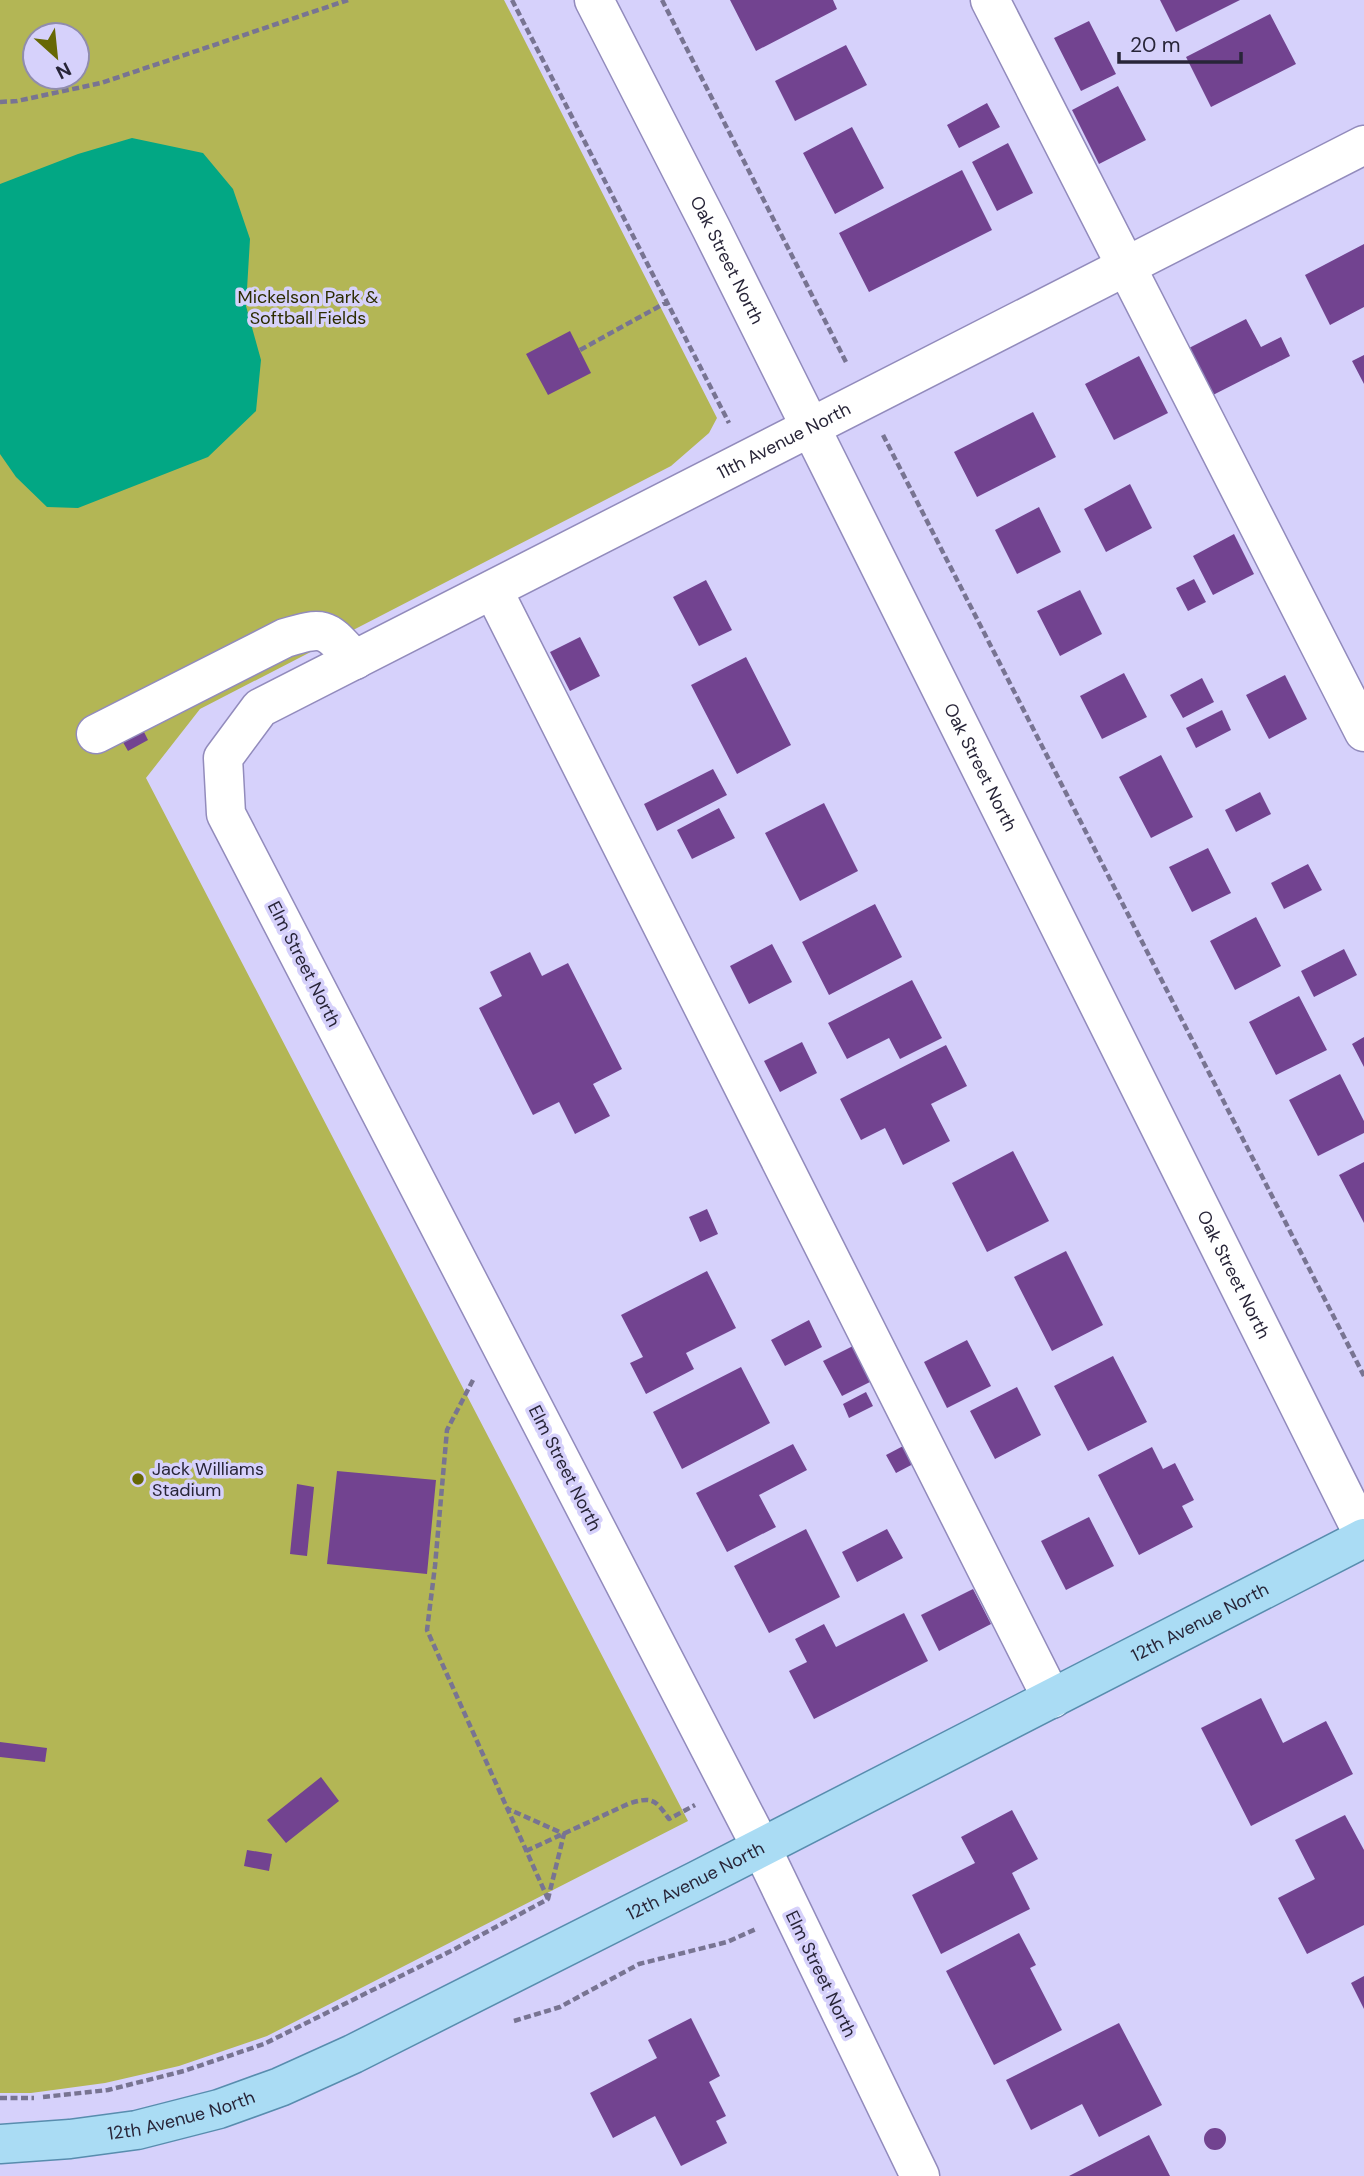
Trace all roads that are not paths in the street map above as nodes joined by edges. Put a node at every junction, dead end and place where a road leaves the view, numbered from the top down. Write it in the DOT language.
graph roads {
  1 [pos="594,0"];
  2 [pos="990,0"];
  3 [pos="1364,145"];
  4 [pos="1126,267"];
  5 [pos="811,428"];
  6 [pos="493,590"];
  7 [pos="355,660"];
  8 [pos="1364,732"];
  9 [pos="96,734"];
  10 [pos="223,758"];
  11 [pos="1364,1537"];
  12 [pos="1052,1699"];
  13 [pos="761,1847"];
  14 [pos="0,2144"];
  15 [pos="920,2176"];
  1 -- 5 [label="street, Oak Street North"];
  2 -- 4 [label="street"];
  3 -- 4 [label="street, 11th Avenue North"];
  4 -- 5 [label="street, 11th Avenue North"];
  4 -- 8 [label="street"];
  5 -- 6 [label="street, 11th Avenue North"];
  5 -- 11 [label="street, Oak Street North"];
  6 -- 7 [label="street, 11th Avenue North"];
  6 -- 12 [label="street"];
  7 -- 9 [label="street"];
  7 -- 10 [label="street, 11th Avenue North"];
  10 -- 13 [label="street, Elm Street North"];
  11 -- 12 [label="main road, 12th Avenue North"];
  12 -- 13 [label="main road, 12th Avenue North"];
  13 -- 14 [label="main road, 12th Avenue North"];
  13 -- 15 [label="street, Elm Street North"];
}
